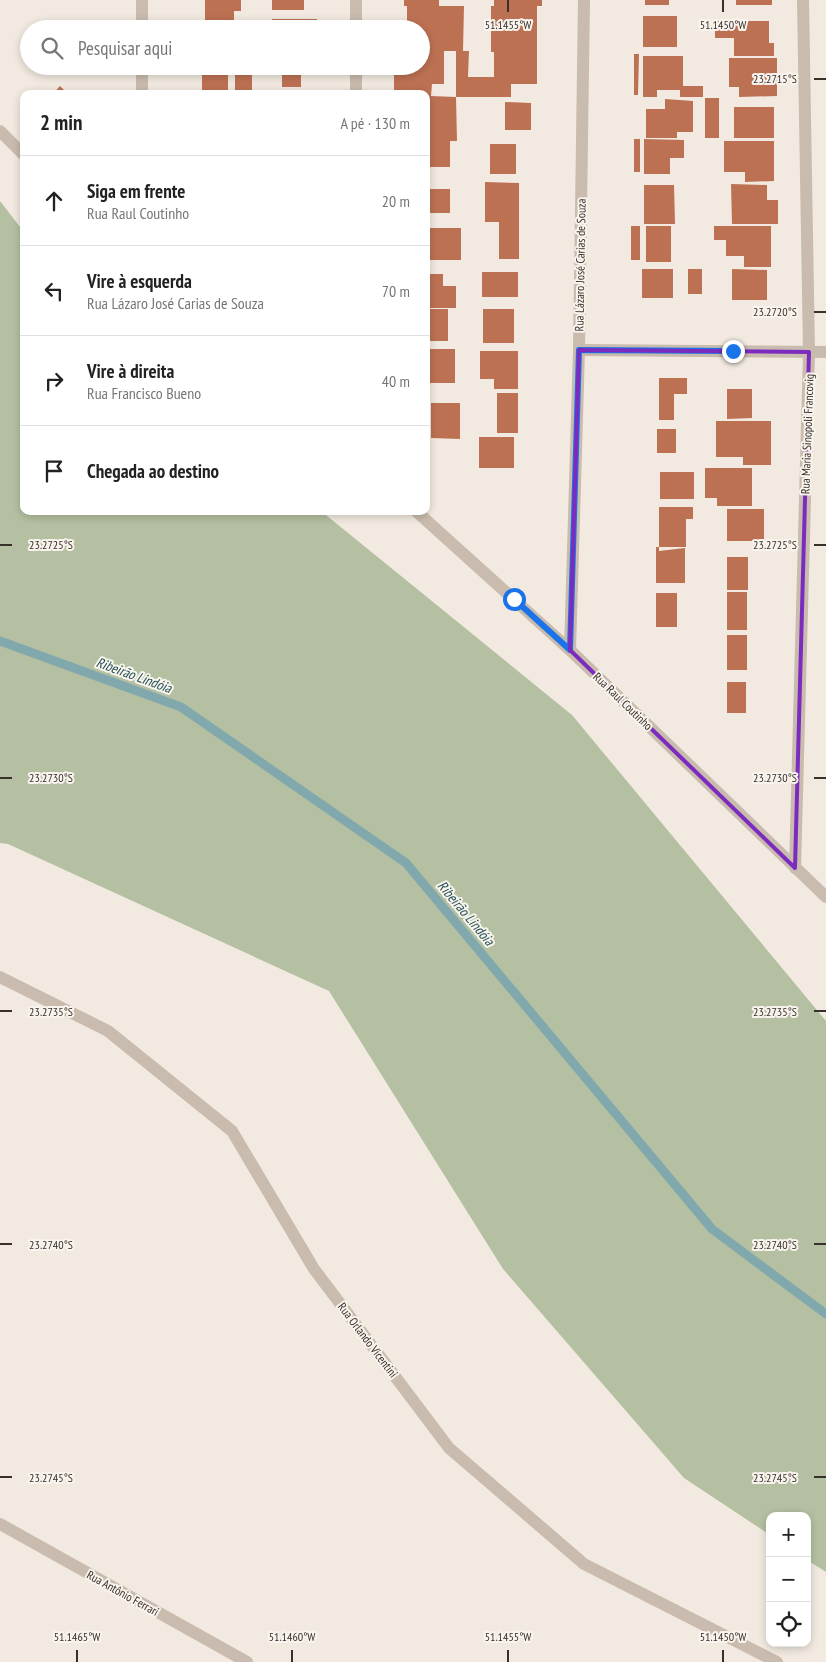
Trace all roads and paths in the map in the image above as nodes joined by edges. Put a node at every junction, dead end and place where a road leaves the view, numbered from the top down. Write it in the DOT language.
graph roads {
  1 [pos="142,0"];
  2 [pos="356,0"];
  3 [pos="584,0"];
  4 [pos="803,0"];
  5 [pos="142,20"];
  6 [pos="356,20"];
  7 [pos="142,75"];
  8 [pos="356,75"];
  9 [pos="142,90"];
  10 [pos="356,90"];
  11 [pos="0,131"];
  12 [pos="20,152"];
  13 [pos="579,350"];
  14 [pos="809,352"];
  15 [pos="826,352"];
  16 [pos="420,515"];
  17 [pos="570,650"];
  18 [pos="795,868"];
  19 [pos="826,897"];
  20 [pos="0,977"];
  21 [pos="0,1524"];
  22 [pos="760,1657"];
  23 [pos="247,1662"];
  24 [pos="777,1662"];
  1 -- 5 [label="street"];
  2 -- 6 [label="street"];
  3 -- 13 [label="street, Rua Lázaro José Carias de Souza"];
  4 -- 14 [label="street, Rua Maria Sinopoli Francovig"];
  7 -- 9 [label="street"];
  8 -- 10 [label="street"];
  11 -- 12 [label="street"];
  13 -- 14 [label="street"];
  13 -- 17 [label="street, Rua Lázaro José Carias de Souza"];
  14 -- 15 [label="street"];
  14 -- 18 [label="street, Rua Maria Sinopoli Francovig"];
  16 -- 17 [label="street, Rua Raul Coutinho"];
  17 -- 18 [label="street, Rua Raul Coutinho"];
  18 -- 19 [label="street, Rua Raul Coutinho"];
  20 -- 22 [label="street, Rua Orlando Vicentini"];
  21 -- 23 [label="street, Rua Antônio Ferrari"];
  22 -- 24 [label="street, Rua Orlando Vicentini"];
}
